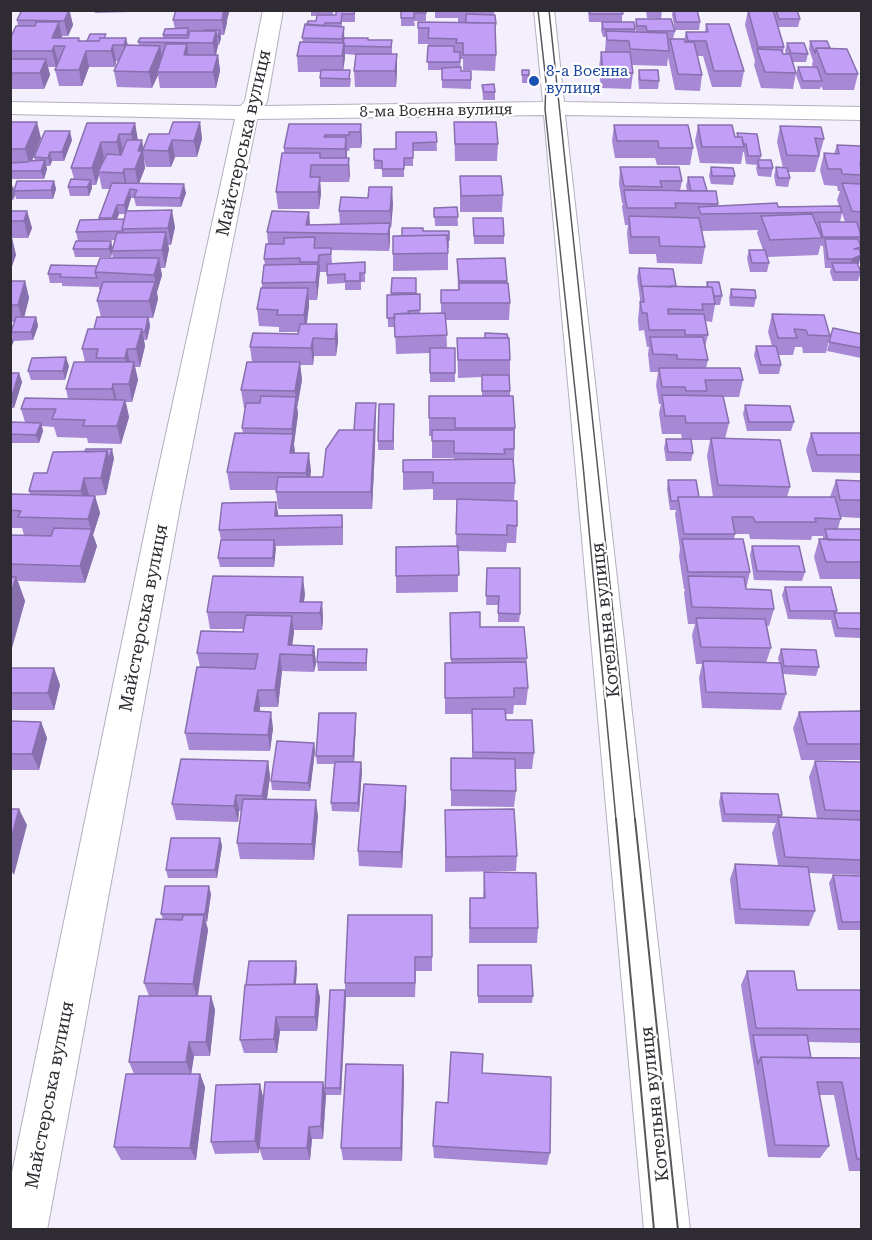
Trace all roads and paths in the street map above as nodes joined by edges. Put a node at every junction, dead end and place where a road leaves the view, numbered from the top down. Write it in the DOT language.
graph roads {
  1 [pos="273,10"];
  2 [pos="544,10"];
  3 [pos="10,108"];
  4 [pos="554,109"];
  5 [pos="247,112"];
  6 [pos="861,114"];
  7 [pos="22,1204"];
  8 [pos="667,1230"];
  1 -- 5 [label="street, Майстерська вулиця"];
  2 -- 4 [label="street, Котельна вулиця"];
  3 -- 5 [label="street, 8-ма Воєнна вулиця"];
  4 -- 5 [label="street, 8-ма Воєнна вулиця"];
  4 -- 6 [label="street, 8-ма Воєнна вулиця"];
  4 -- 8 [label="street, Котельна вулиця"];
  5 -- 7 [label="street, Майстерська вулиця"];
}
